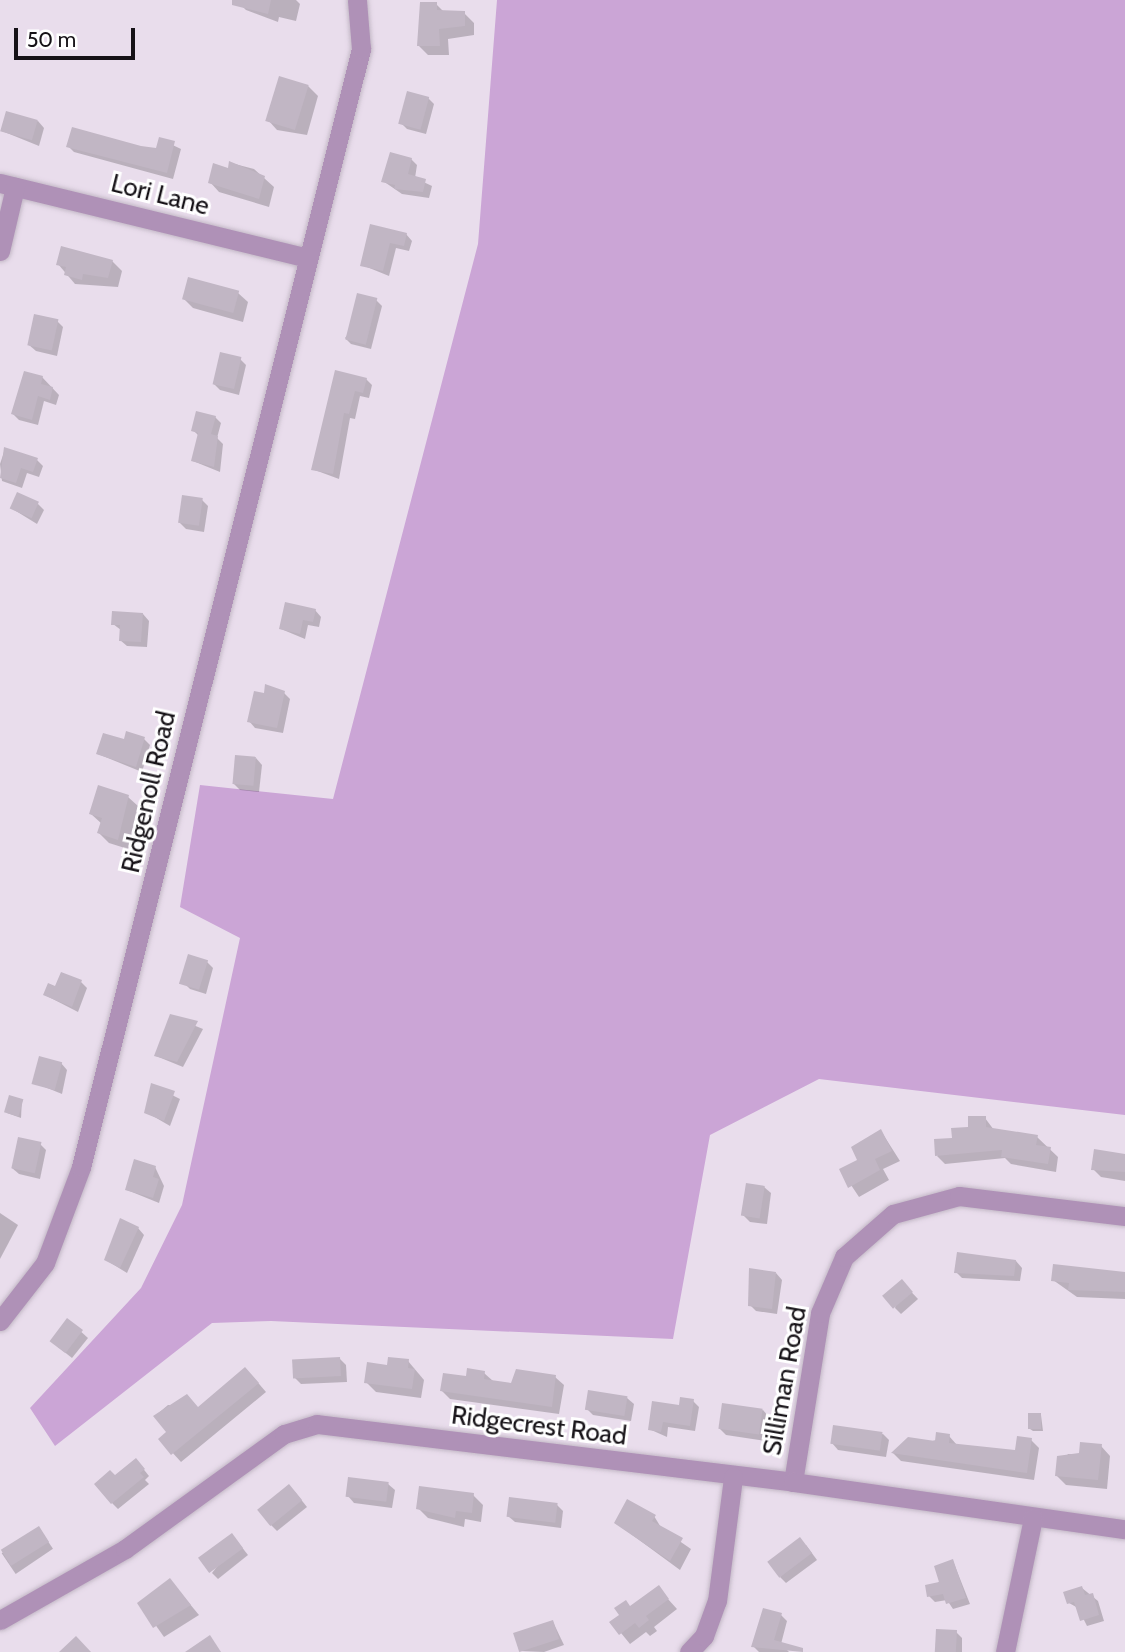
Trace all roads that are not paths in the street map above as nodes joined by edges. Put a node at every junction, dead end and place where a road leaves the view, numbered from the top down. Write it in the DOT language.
graph roads {
  1 [pos="357,0"];
  2 [pos="8,185"];
  3 [pos="0,251"];
  4 [pos="308,258"];
  5 [pos="1125,1216"];
  6 [pos="0,1321"];
  7 [pos="733,1477"];
  8 [pos="793,1482"];
  9 [pos="1033,1518"];
  10 [pos="1125,1529"];
  11 [pos="0,1620"];
  12 [pos="689,1652"];
  13 [pos="1005,1652"];
  1 -- 4 [label="street, Ridgenoll Road"];
  2 -- 3 [label="street"];
  2 -- 4 [label="street, Lori Lane"];
  4 -- 6 [label="street, Ridgenoll Road"];
  5 -- 8 [label="street, Silliman Road"];
  7 -- 8 [label="street, Ridgecrest Road"];
  7 -- 11 [label="street, Ridgecrest Road"];
  7 -- 12 [label="street"];
  8 -- 9 [label="street, Ridgecrest Road"];
  9 -- 10 [label="street, Ridgecrest Road"];
  9 -- 13 [label="street"];
}
